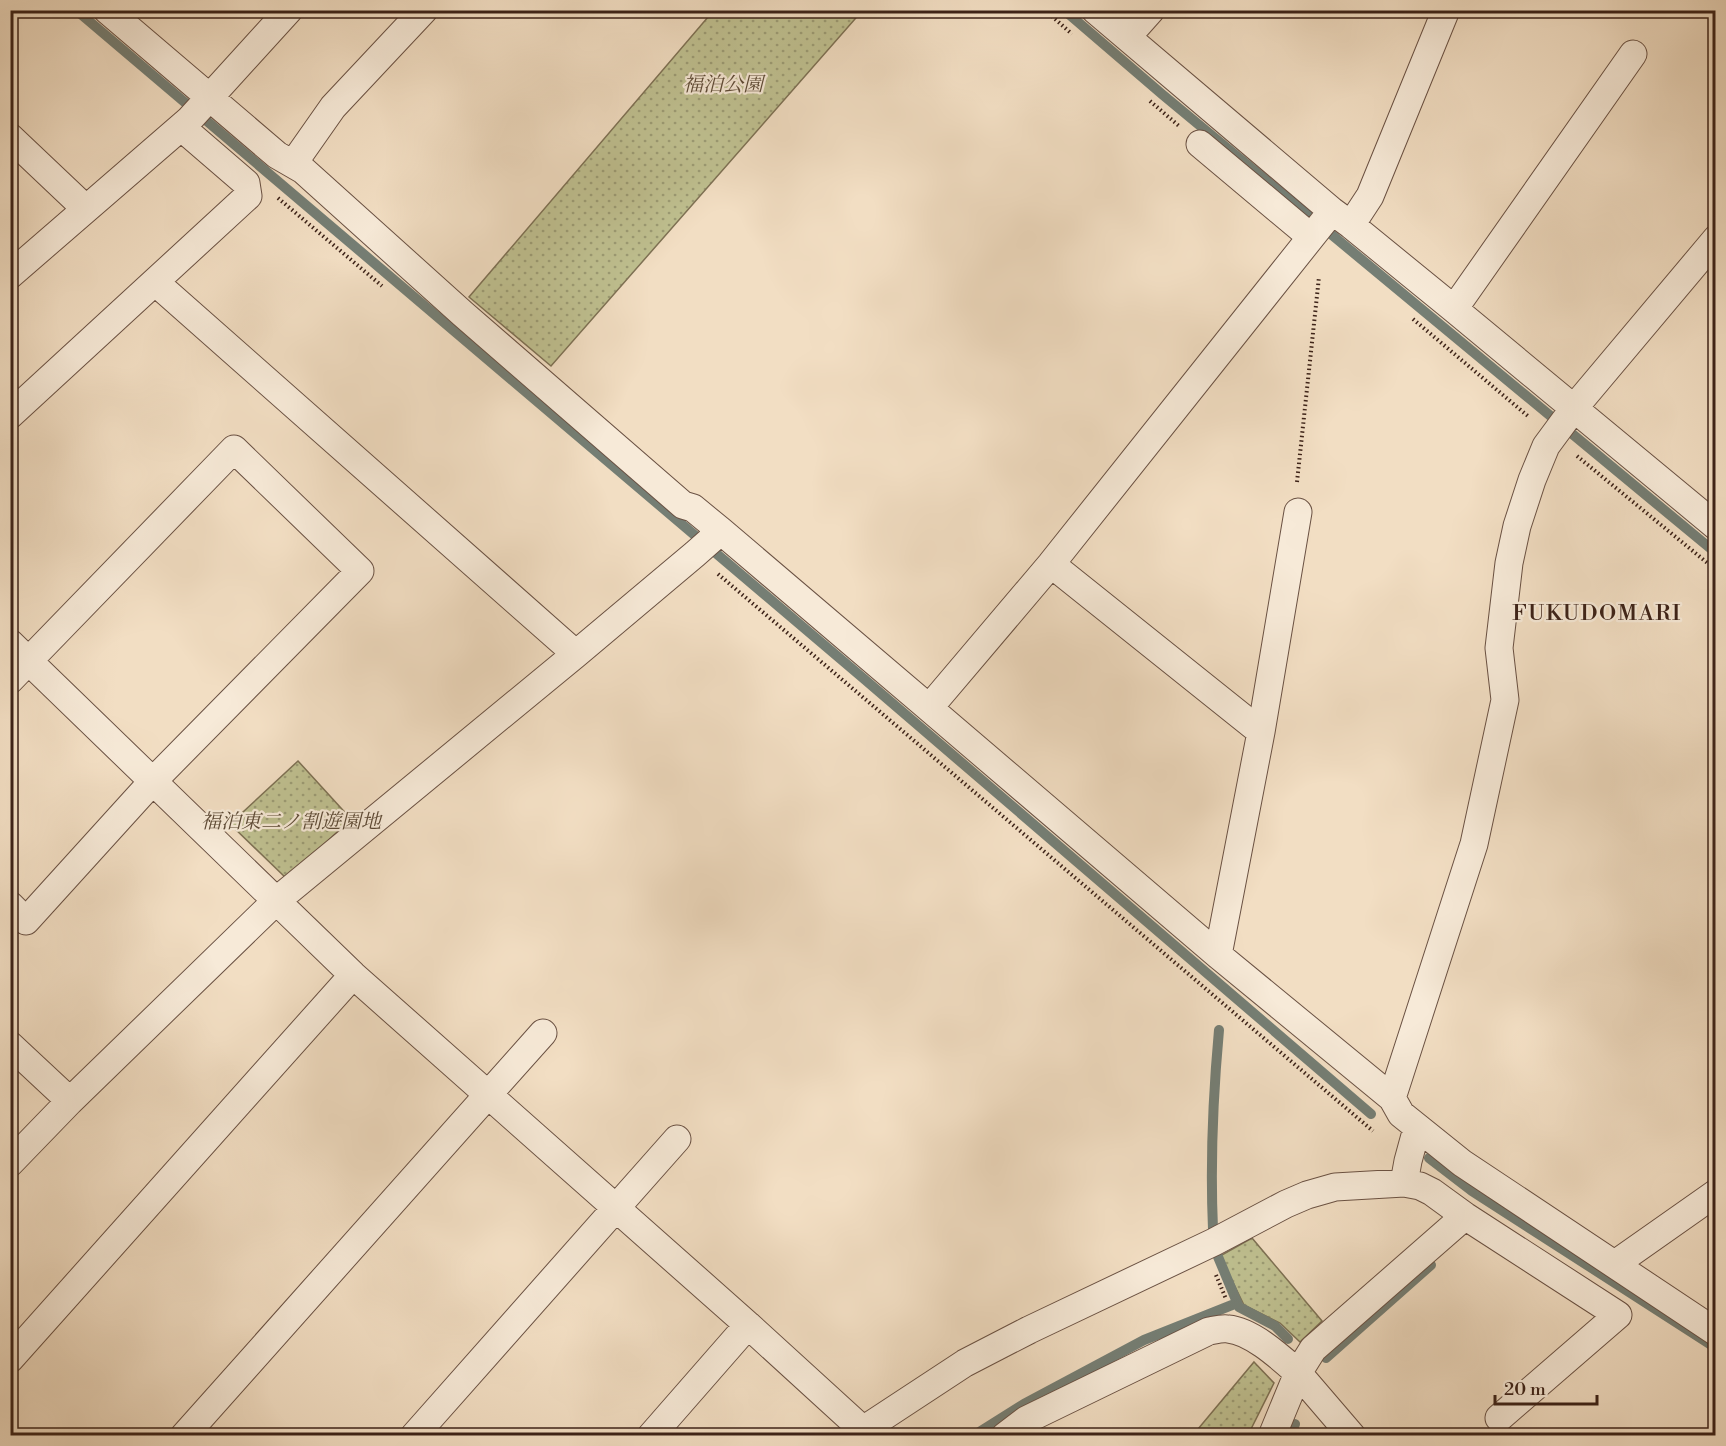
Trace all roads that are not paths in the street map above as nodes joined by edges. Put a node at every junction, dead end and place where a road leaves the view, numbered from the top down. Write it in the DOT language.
graph roads {
  1 [pos="107,10"];
  2 [pos="289,10"];
  3 [pos="423,10"];
  4 [pos="1095,10"];
  5 [pos="1151,10"];
  6 [pos="1446,10"];
  7 [pos="1127,38"];
  8 [pos="1633,54"];
  9 [pos="195,112"];
  10 [pos="10,137"];
  11 [pos="1200,144"];
  12 [pos="293,164"];
  13 [pos="86,209"];
  14 [pos="1327,225"];
  15 [pos="1716,239"];
  16 [pos="10,276"];
  17 [pos="155,282"];
  18 [pos="1454,309"];
  19 [pos="10,415"];
  20 [pos="1562,424"];
  21 [pos="1298,512"];
  22 [pos="1716,526"];
  23 [pos="707,544"];
  24 [pos="1050,564"];
  25 [pos="20,652"];
  26 [pos="576,654"];
  27 [pos="10,680"];
  28 [pos="929,708"];
  29 [pos="1261,732"];
  30 [pos="153,781"];
  31 [pos="276,901"];
  32 [pos="10,905"];
  33 [pos="1218,955"];
  34 [pos="353,975"];
  35 [pos="543,1033"];
  36 [pos="10,1045"];
  37 [pos="488,1094"];
  38 [pos="1392,1098"];
  39 [pos="70,1101"];
  40 [pos="1418,1128"];
  41 [pos="677,1139"];
  42 [pos="10,1163"];
  43 [pos="1406,1172"];
  44 [pos="1716,1193"];
  45 [pos="616,1208"];
  46 [pos="1466,1216"];
  47 [pos="1615,1264"];
  48 [pos="748,1325"];
  49 [pos="1716,1332"];
  50 [pos="10,1359"];
  51 [pos="1298,1373"];
  52 [pos="1499,1418"];
  53 [pos="183,1436"];
  54 [pos="414,1436"];
  55 [pos="651,1436"];
  56 [pos="1005,1436"];
  57 [pos="1272,1436"];
  58 [pos="1352,1436"];
  1 -- 9 [label="street"];
  2 -- 9 [label="street"];
  3 -- 12 [label="street"];
  4 -- 7 [label="street"];
  5 -- 7 [label="street"];
  6 -- 14 [label="street"];
  7 -- 14 [label="street"];
  8 -- 18 [label="street"];
  9 -- 12 [label="street"];
  9 -- 13 [label="street"];
  9 -- 17 [label="street"];
  10 -- 13 [label="street"];
  11 -- 14 [label="street"];
  12 -- 23 [label="street"];
  13 -- 16 [label="street"];
  14 -- 18 [label="street"];
  14 -- 24 [label="street"];
  15 -- 20 [label="street"];
  17 -- 19 [label="street"];
  17 -- 26 [label="street"];
  18 -- 20 [label="street"];
  20 -- 22 [label="street"];
  20 -- 38 [label="street"];
  21 -- 29 [label="street"];
  23 -- 26 [label="street"];
  23 -- 28 [label="street"];
  24 -- 28 [label="street"];
  24 -- 29 [label="street"];
  25 -- 27 [label="street"];
  25 -- 30 [label="street"];
  25 -- 30 [label="street"];
  26 -- 31 [label="street"];
  28 -- 33 [label="street"];
  29 -- 33 [label="street"];
  30 -- 31 [label="street"];
  30 -- 32 [label="street"];
  31 -- 34 [label="street"];
  31 -- 39 [label="street"];
  33 -- 38 [label="street"];
  34 -- 37 [label="street"];
  34 -- 50 [label="street"];
  35 -- 37 [label="street"];
  36 -- 39 [label="street"];
  37 -- 45 [label="street"];
  37 -- 53 [label="street"];
  38 -- 40 [label="street"];
  39 -- 42 [label="street"];
  40 -- 43 [label="street"];
  40 -- 47 [label="street"];
  41 -- 45 [label="street"];
  43 -- 46 [label="street"];
  43 -- 48 [label="street"];
  44 -- 47 [label="street"];
  45 -- 48 [label="street"];
  45 -- 54 [label="street"];
  46 -- 51 [label="street"];
  46 -- 52 [label="street"];
  47 -- 49 [label="street"];
  48 -- 55 [label="street"];
  51 -- 56 [label="street"];
  51 -- 57 [label="street"];
  51 -- 58 [label="street"];
}
